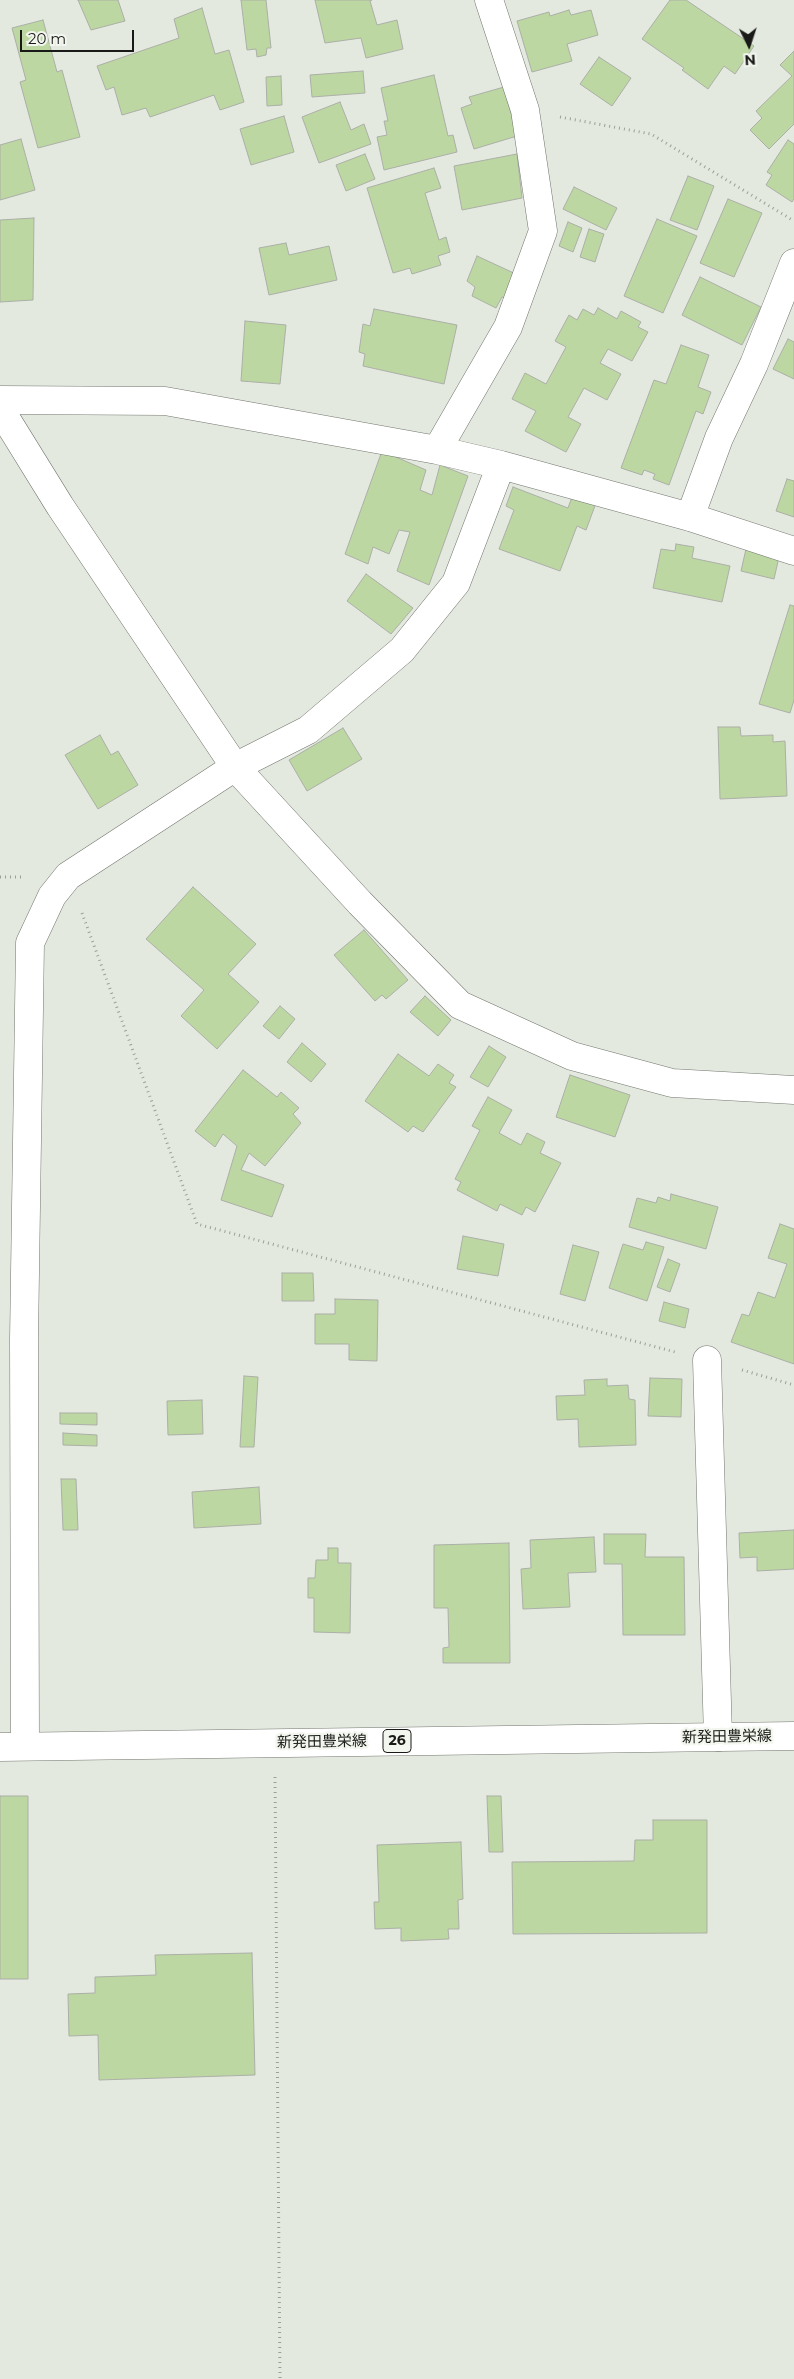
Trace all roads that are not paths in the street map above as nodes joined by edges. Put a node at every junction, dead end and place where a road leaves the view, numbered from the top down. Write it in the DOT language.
graph roads {
  1 [pos="489,0"];
  2 [pos="794,263"];
  3 [pos="0,400"];
  4 [pos="0,409"];
  5 [pos="437,450"];
  6 [pos="501,465"];
  7 [pos="690,517"];
  8 [pos="794,551"];
  9 [pos="234,767"];
  10 [pos="794,1090"];
  11 [pos="707,1360"];
  12 [pos="794,1736"];
  13 [pos="718,1737"];
  14 [pos="12,1747"];
  1 -- 5 [label="street"];
  2 -- 7 [label="street"];
  3 -- 5 [label="street"];
  4 -- 9 [label="street"];
  5 -- 6 [label="street"];
  6 -- 7 [label="street"];
  6 -- 9 [label="street"];
  7 -- 8 [label="street"];
  9 -- 10 [label="street"];
  9 -- 14 [label="street"];
  11 -- 13 [label="street"];
  12 -- 13 [label="street, 新発田豊栄線 / 26"];
  13 -- 14 [label="street, 新発田豊栄線 / 26"];
}
